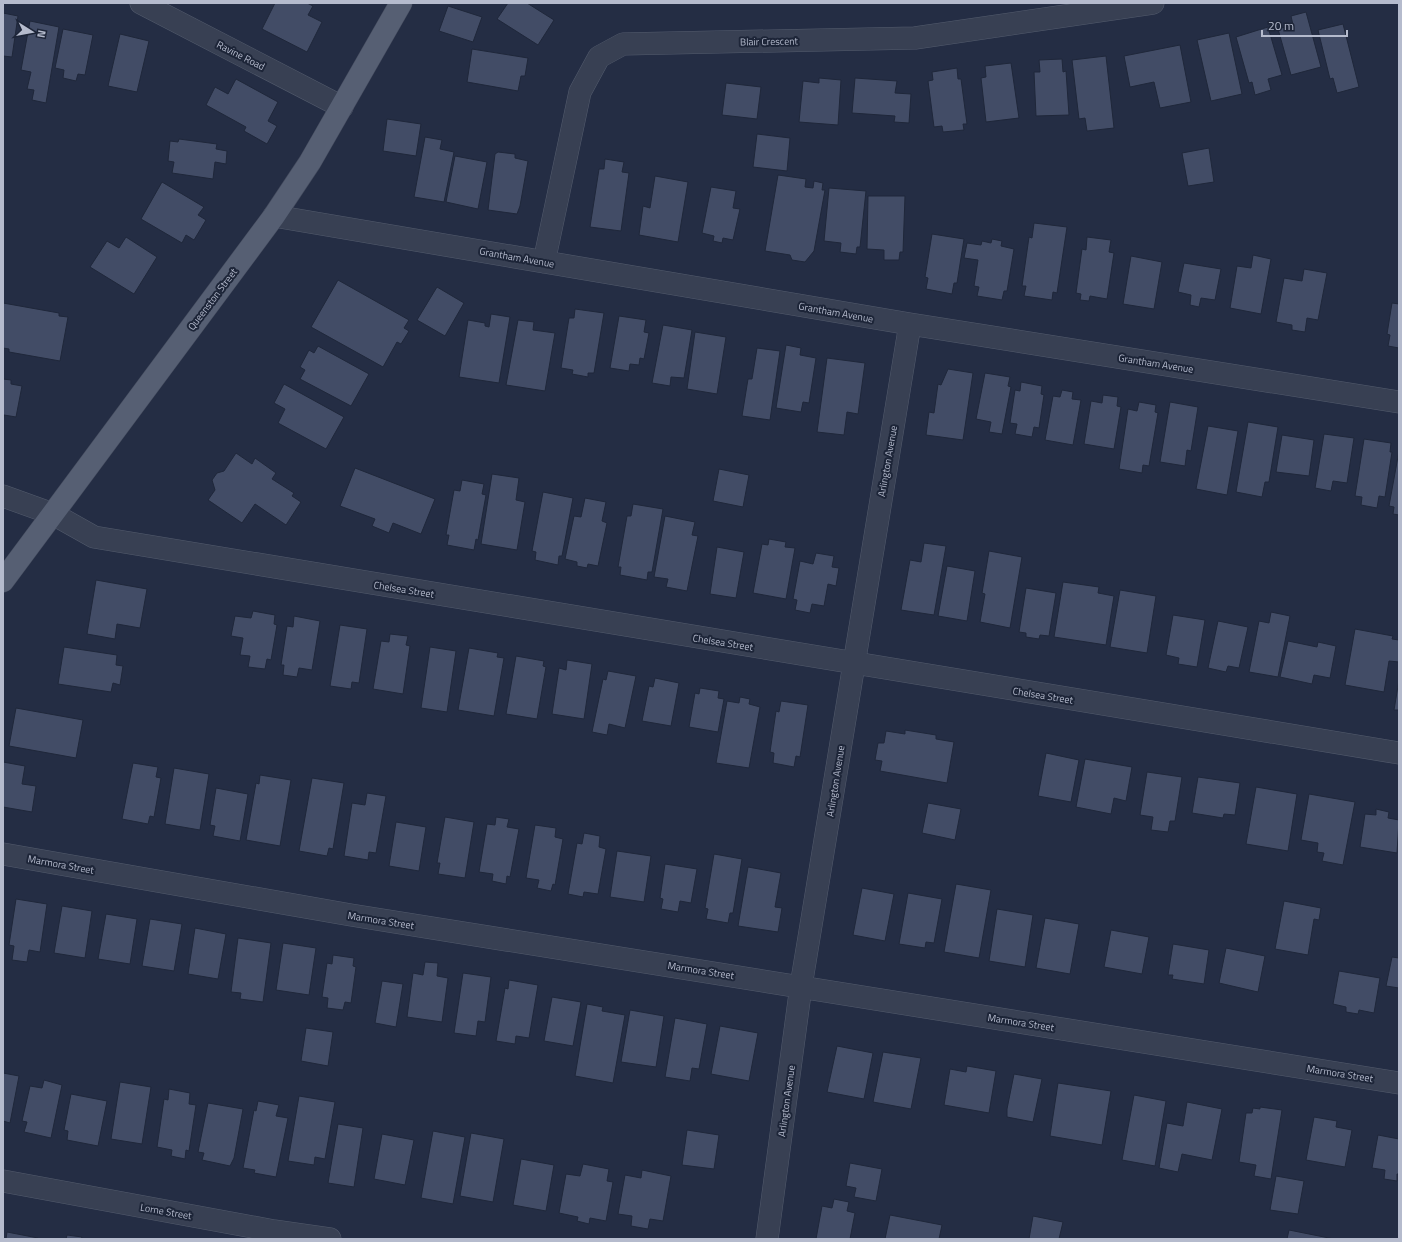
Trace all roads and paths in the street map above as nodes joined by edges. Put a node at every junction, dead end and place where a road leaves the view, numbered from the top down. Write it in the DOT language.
graph roads {
  1 [pos="141,3"];
  2 [pos="402,3"];
  3 [pos="1153,3"];
  4 [pos="342,108"];
  5 [pos="274,216"];
  6 [pos="544,262"];
  7 [pos="910,324"];
  8 [pos="1399,402"];
  9 [pos="3,496"];
  10 [pos="53,514"];
  11 [pos="3,582"];
  12 [pos="854,664"];
  13 [pos="1399,753"];
  14 [pos="3,854"];
  15 [pos="801,986"];
  16 [pos="1399,1083"];
  17 [pos="3,1181"];
  18 [pos="330,1239"];
  19 [pos="767,1239"];
  1 -- 4 [label="street, Ravine Road"];
  2 -- 4 [label="main road, Queenston Street"];
  3 -- 6 [label="street, Blair Crescent"];
  4 -- 5 [label="main road, Queenston Street"];
  5 -- 6 [label="street, Grantham Avenue"];
  5 -- 10 [label="main road, Queenston Street"];
  6 -- 7 [label="street, Grantham Avenue"];
  7 -- 8 [label="street, Grantham Avenue"];
  7 -- 12 [label="street, Arlington Avenue"];
  9 -- 10 [label="street, Chelsea Street"];
  10 -- 11 [label="main road, Queenston Street"];
  10 -- 12 [label="street, Chelsea Street"];
  12 -- 13 [label="street, Chelsea Street"];
  12 -- 15 [label="street, Arlington Avenue"];
  14 -- 15 [label="street, Marmora Street"];
  15 -- 16 [label="street, Marmora Street"];
  15 -- 19 [label="street, Arlington Avenue"];
  17 -- 18 [label="street, Lorne Street"];
}
